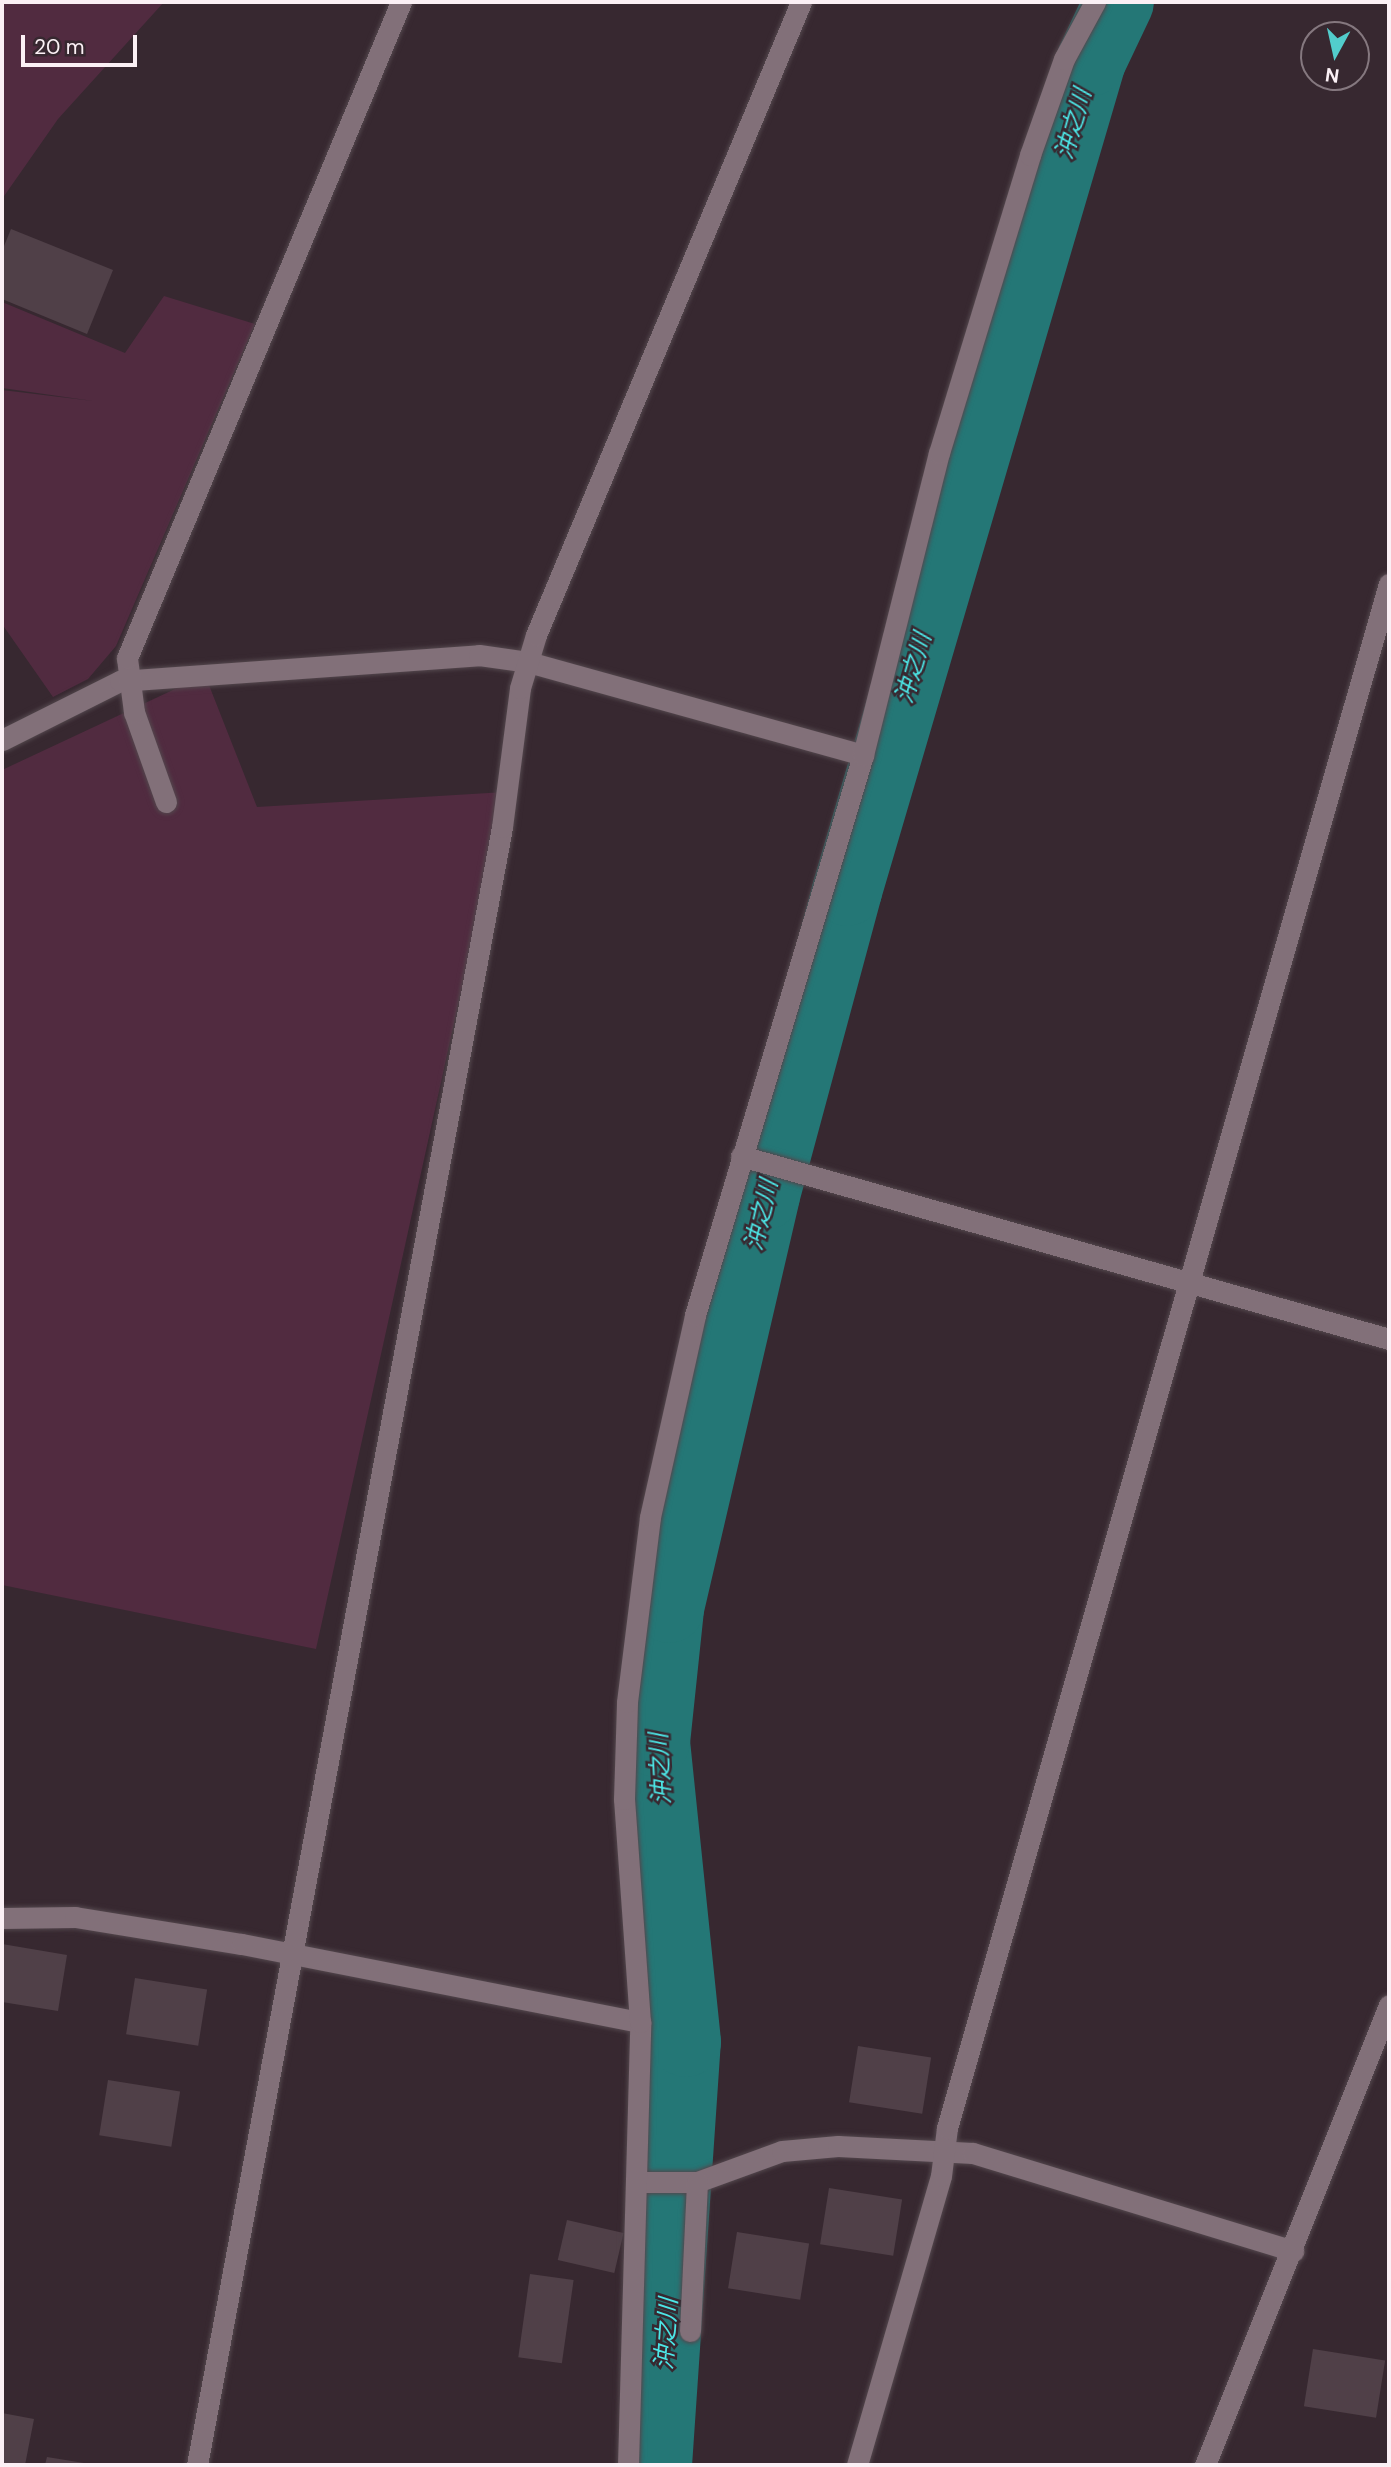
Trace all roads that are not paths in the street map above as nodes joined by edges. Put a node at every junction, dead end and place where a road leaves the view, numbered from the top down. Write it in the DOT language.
graph roads {
  1 [pos="401,2"];
  2 [pos="801,2"];
  3 [pos="1095,2"];
  4 [pos="1389,584"];
  5 [pos="528,662"];
  6 [pos="128,681"];
  7 [pos="2,740"];
  8 [pos="863,755"];
  9 [pos="166,802"];
  10 [pos="741,1156"];
  11 [pos="1190,1284"];
  12 [pos="1389,1339"];
  13 [pos="2,1918"];
  14 [pos="289,1954"];
  15 [pos="1389,2018"];
  16 [pos="640,2022"];
  17 [pos="944,2153"];
  18 [pos="639,2182"];
  19 [pos="698,2182"];
  20 [pos="1293,2251"];
  21 [pos="691,2331"];
  22 [pos="197,2465"];
  23 [pos="628,2465"];
  24 [pos="858,2465"];
  25 [pos="1205,2465"];
  1 -- 6 [label="street"];
  2 -- 5 [label="street"];
  3 -- 8 [label="street"];
  4 -- 11 [label="street"];
  5 -- 6 [label="street"];
  5 -- 8 [label="street"];
  5 -- 14 [label="street"];
  6 -- 7 [label="street"];
  6 -- 9 [label="street"];
  8 -- 10 [label="street"];
  10 -- 11 [label="street"];
  10 -- 16 [label="street"];
  11 -- 12 [label="street"];
  11 -- 17 [label="street"];
  13 -- 14 [label="street"];
  14 -- 16 [label="street"];
  14 -- 22 [label="street"];
  15 -- 20 [label="street"];
  16 -- 18 [label="street"];
  17 -- 19 [label="street"];
  17 -- 20 [label="street"];
  17 -- 24 [label="street"];
  18 -- 19 [label="street"];
  18 -- 23 [label="street"];
  19 -- 21 [label="street"];
  20 -- 25 [label="street"];
}
